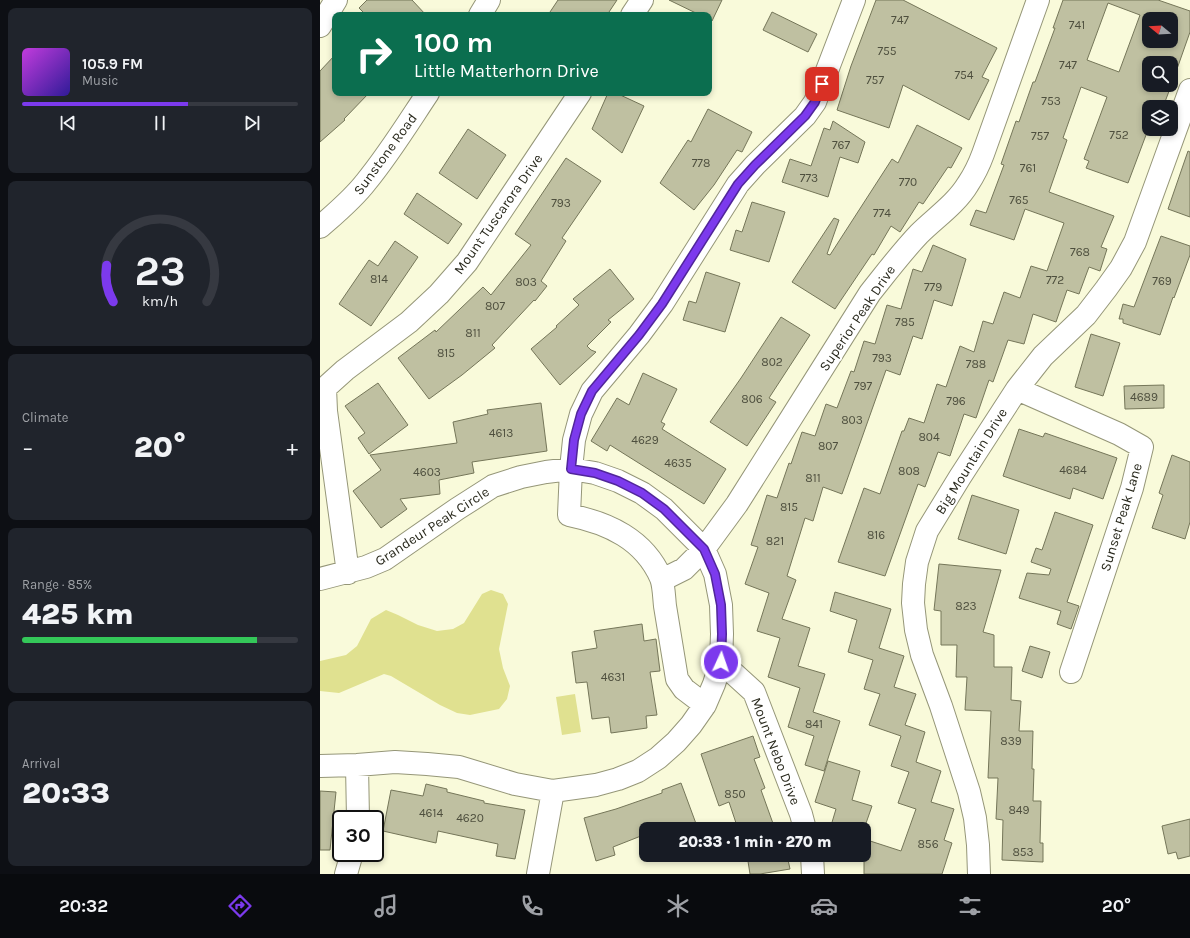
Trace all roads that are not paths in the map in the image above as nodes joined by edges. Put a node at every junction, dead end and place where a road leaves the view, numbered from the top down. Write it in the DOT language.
graph roads {
  1 [pos="336,0"];
  2 [pos="489,0"];
  3 [pos="642,0"];
  4 [pos="854,0"];
  5 [pos="1038,0"];
  6 [pos="482,12"];
  7 [pos="634,12"];
  8 [pos="320,26"];
  9 [pos="1190,90"];
  10 [pos="426,96"];
  11 [pos="578,96"];
  12 [pos="320,227"];
  13 [pos="1017,388"];
  14 [pos="571,469"];
  15 [pos="704,549"];
  16 [pos="348,573"];
  17 [pos="320,579"];
  18 [pos="662,580"];
  19 [pos="721,662"];
  20 [pos="1071,672"];
  21 [pos="705,705"];
  22 [pos="357,765"];
  23 [pos="320,766"];
  24 [pos="553,791"];
  25 [pos="358,810"];
  26 [pos="803,822"];
  27 [pos="349,862"];
  28 [pos="812,862"];
  29 [pos="346,874"];
  30 [pos="538,874"];
  31 [pos="813,874"];
  32 [pos="980,874"];
  1 -- 8 [label="street"];
  2 -- 6 [label="street"];
  3 -- 7 [label="street"];
  4 -- 14 [label="street"];
  5 -- 15 [label="street, Superior Peak Drive"];
  9 -- 13 [label="street, Big Mountain Drive"];
  10 -- 12 [label="street, Sunstone Road"];
  11 -- 16 [label="street, Mount Tuscarora Drive"];
  13 -- 20 [label="street, Sunset Peak Lane"];
  13 -- 32 [label="street, Big Mountain Drive"];
  14 -- 15 [label="street, Grandeur Peak Circle"];
  14 -- 16 [label="street, Grandeur Peak Circle"];
  14 -- 18 [label="street"];
  15 -- 18 [label="street, Superior Peak Drive"];
  15 -- 19 [label="street, Grandeur Peak Circle"];
  16 -- 17 [label="street, Grandeur Peak Circle"];
  18 -- 21 [label="street"];
  19 -- 21 [label="street, Grandeur Peak Circle"];
  19 -- 26 [label="street, Mount Nebo Drive"];
  21 -- 24 [label="street, Grandeur Peak Circle"];
  22 -- 23 [label="street, Grandeur Peak Circle"];
  22 -- 24 [label="street, Grandeur Peak Circle"];
  22 -- 25 [label="street"];
  24 -- 30 [label="street"];
  27 -- 29 [label="street"];
  28 -- 31 [label="street"];
}
